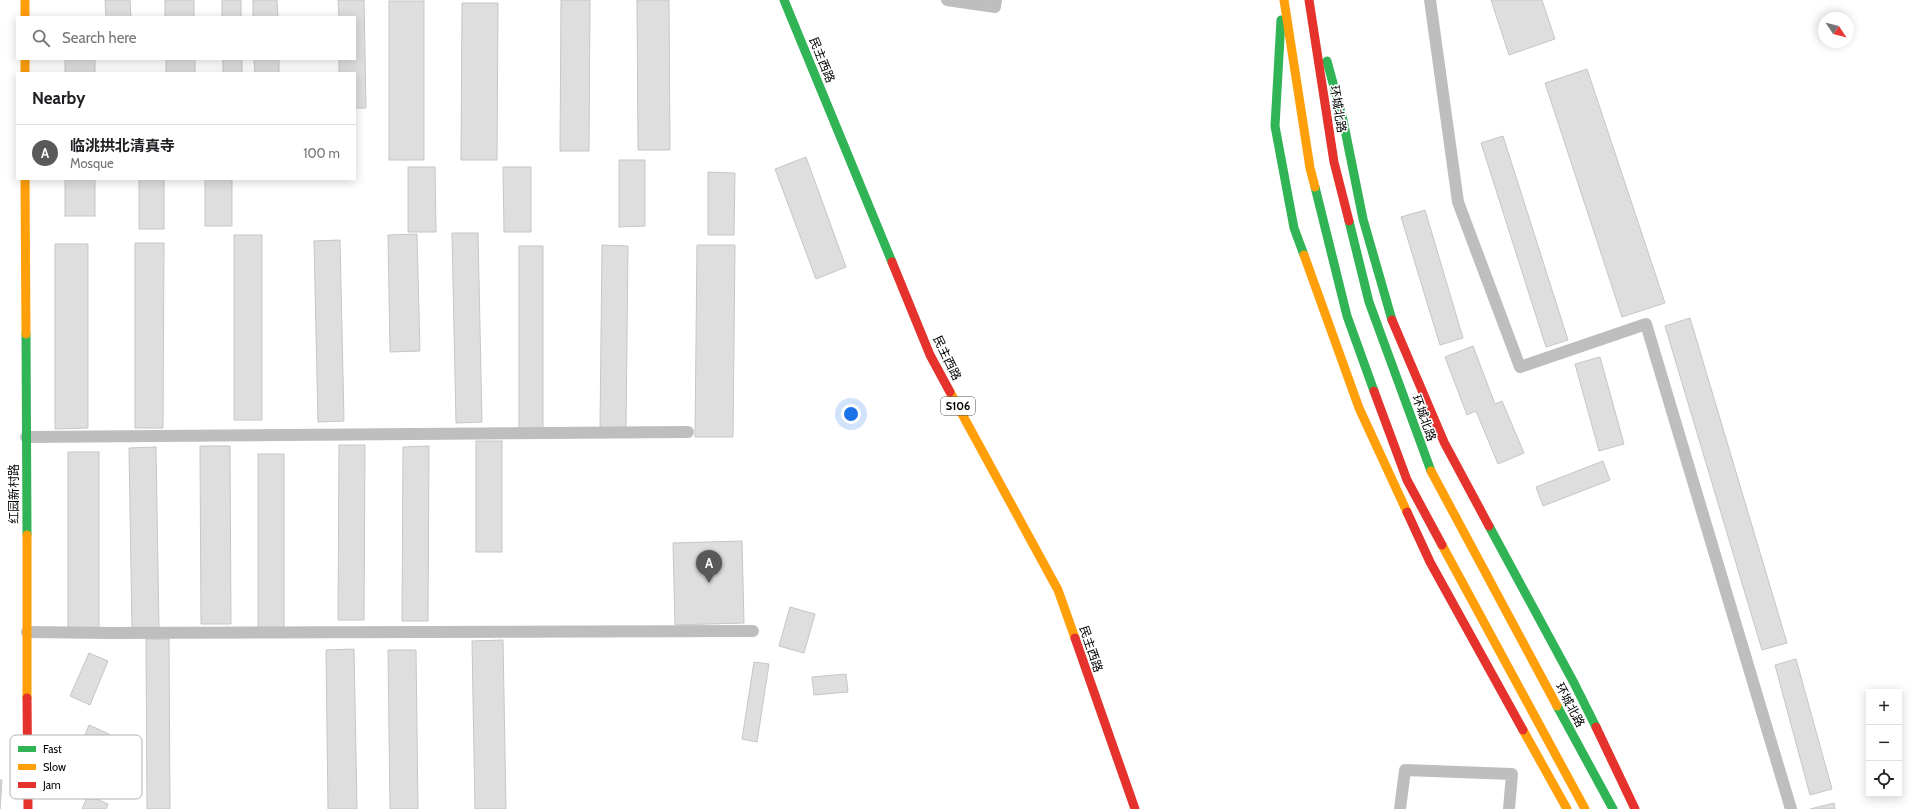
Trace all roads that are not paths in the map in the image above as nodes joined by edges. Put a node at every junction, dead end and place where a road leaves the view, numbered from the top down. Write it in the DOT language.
graph roads {
  1 [pos="25,0"];
  2 [pos="784,0"];
  3 [pos="947,0"];
  4 [pos="996,0"];
  5 [pos="1283,0"];
  6 [pos="1310,0"];
  7 [pos="1430,0"];
  8 [pos="25,16"];
  9 [pos="25,60"];
  10 [pos="25,72"];
  11 [pos="25,180"];
  12 [pos="688,432"];
  13 [pos="26,437"];
  14 [pos="753,631"];
  15 [pos="27,632"];
  16 [pos="28,735"];
  17 [pos="28,799"];
  18 [pos="28,809"];
  19 [pos="1135,809"];
  20 [pos="1400,809"];
  21 [pos="1509,809"];
  22 [pos="1567,809"];
  23 [pos="1585,809"];
  24 [pos="1613,809"];
  25 [pos="1635,809"];
  26 [pos="1791,809"];
  1 -- 8 [label="main road"];
  2 -- 19 [label="main road, 民主西路 / S106"];
  3 -- 4 [label="street"];
  5 -- 22 [label="main road"];
  5 -- 23 [label="main road"];
  6 -- 24 [label="main road, 环城北路"];
  6 -- 25 [label="main road"];
  7 -- 26 [label="street"];
  9 -- 10 [label="main road"];
  11 -- 13 [label="main road, 红园新村路"];
  12 -- 13 [label="street"];
  13 -- 15 [label="main road, 红园新村路"];
  14 -- 15 [label="street"];
  15 -- 16 [label="main road, 红园新村路"];
  17 -- 18 [label="main road, 红园新村路"];
  20 -- 21 [label="street"];
}
